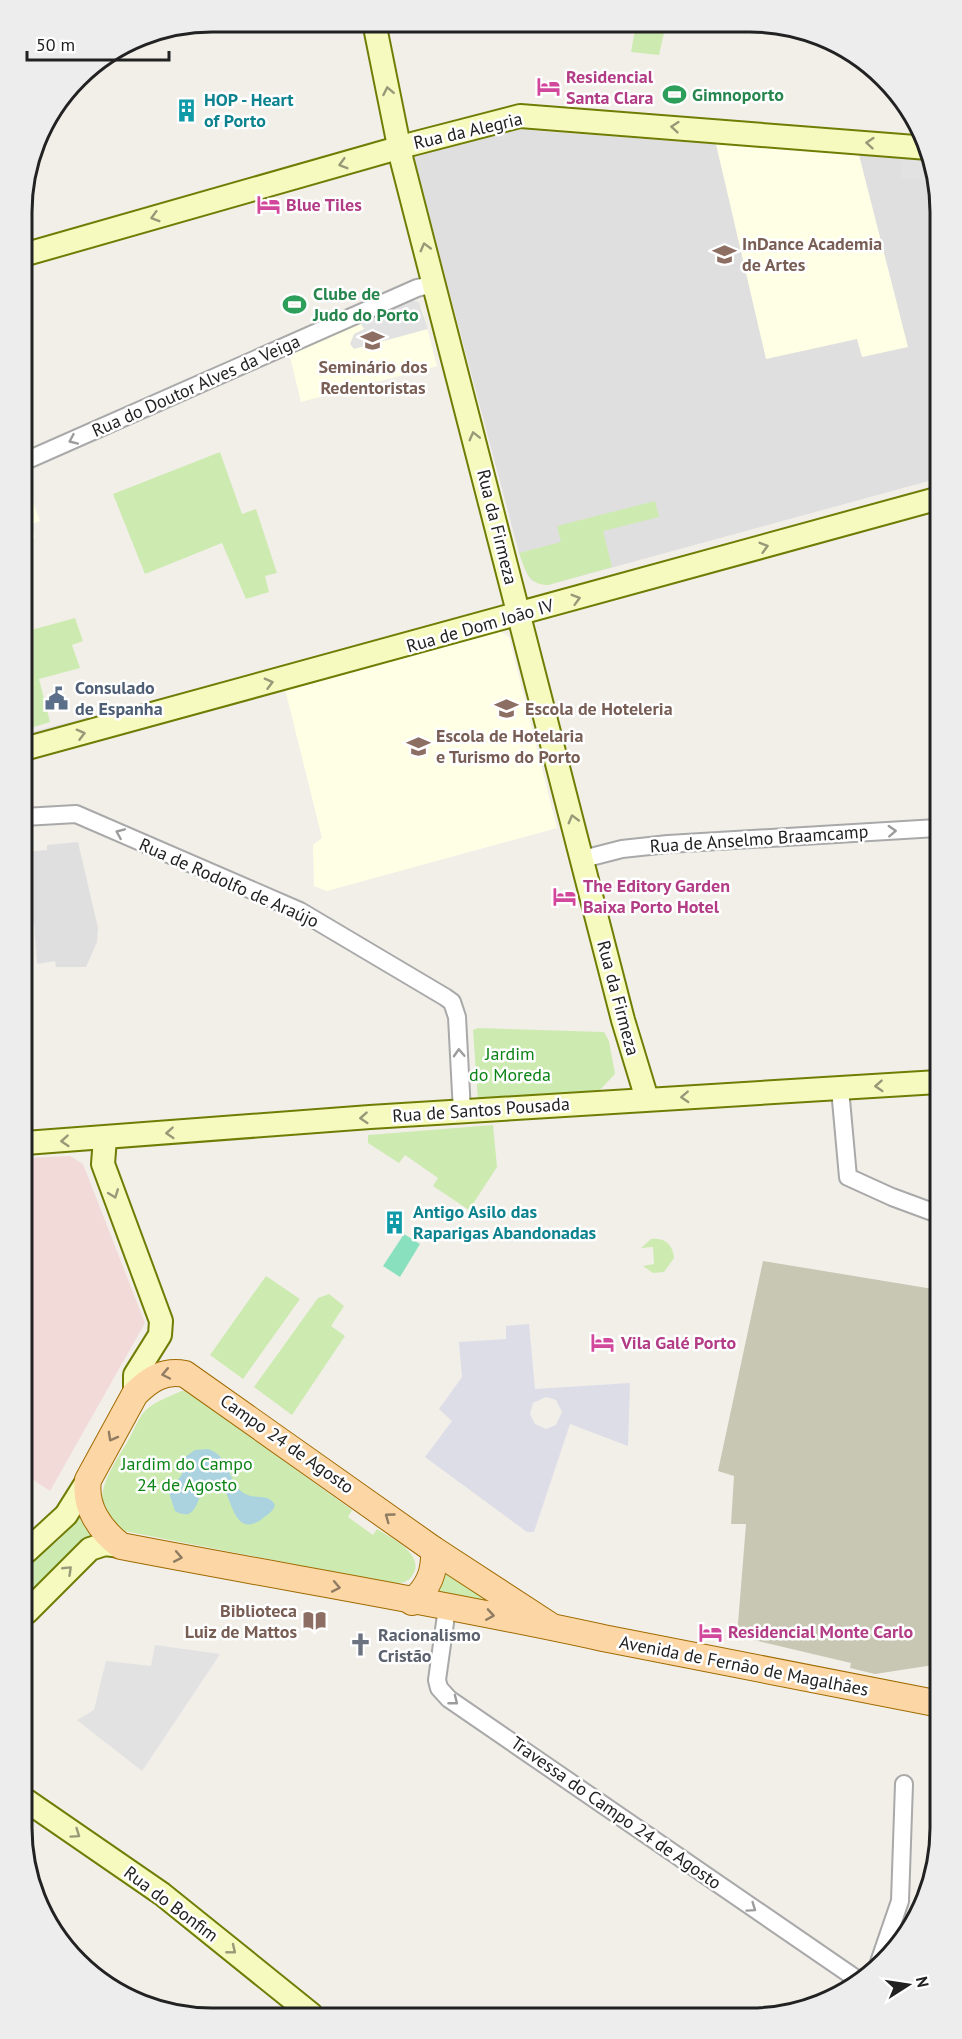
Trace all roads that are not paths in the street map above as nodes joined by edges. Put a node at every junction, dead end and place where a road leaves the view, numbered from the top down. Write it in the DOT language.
graph roads {
  1 [pos="376,32"];
  2 [pos="919,147"];
  3 [pos="399,148"];
  4 [pos="32,252"];
  5 [pos="435,284"];
  6 [pos="32,458"];
  7 [pos="930,501"];
  8 [pos="519,615"];
  9 [pos="32,747"];
  10 [pos="32,817"];
  11 [pos="930,828"];
  12 [pos="583,860"];
  13 [pos="930,1083"];
  14 [pos="840,1089"];
  15 [pos="646,1099"];
  16 [pos="462,1112"];
  17 [pos="105,1138"];
  18 [pos="32,1143"];
  19 [pos="930,1211"];
  20 [pos="135,1394"];
  21 [pos="88,1480"];
  22 [pos="32,1546"];
  23 [pos="121,1546"];
  24 [pos="434,1550"];
  25 [pos="412,1602"];
  26 [pos="32,1607"];
  27 [pos="447,1608"];
  28 [pos="549,1625"];
  29 [pos="930,1702"];
  30 [pos="904,1784"];
  31 [pos="32,1804"];
  32 [pos="884,1948"];
  33 [pos="852,1976"];
  34 [pos="304,2008"];
  3 -- 1 [label="street, Rua da Firmeza, one-way"];
  2 -- 3 [label="street, Rua da Alegria, one-way"];
  3 -- 4 [label="street, Rua da Alegria, one-way"];
  5 -- 3 [label="street, Rua da Firmeza, one-way"];
  5 -- 6 [label="street, Rua do Doutor Alves da Veiga, one-way"];
  8 -- 5 [label="street, Rua da Firmeza, one-way"];
  8 -- 7 [label="street, Rua de Dom João IV, one-way"];
  9 -- 8 [label="street, Rua de Dom João IV, one-way"];
  12 -- 8 [label="street, Rua da Firmeza, one-way"];
  16 -- 10 [label="street, Rua de Rodolfo de Araújo, one-way"];
  12 -- 11 [label="street, Rua de Anselmo Braamcamp, one-way"];
  12 -- 15 [label="street, Rua da Firmeza"];
  13 -- 14 [label="street, Rua de Santos Pousada, one-way"];
  14 -- 15 [label="street, Rua de Santos Pousada, one-way"];
  14 -- 19 [label="street"];
  15 -- 16 [label="street, Rua de Santos Pousada"];
  16 -- 17 [label="street, Rua de Santos Pousada, one-way"];
  17 -- 18 [label="street, Rua de Santos Pousada, one-way"];
  17 -- 20 [label="street, Campo 24 de Agosto, one-way"];
  20 -- 21 [label="main road, Campo 24 de Agosto, one-way"];
  24 -- 20 [label="main road, Campo 24 de Agosto, one-way"];
  21 -- 22 [label="street, Campo 24 de Agosto"];
  21 -- 23 [label="main road"];
  23 -- 25 [label="main road, one-way"];
  26 -- 23 [label="street, one-way"];
  24 -- 25 [label="main road"];
  24 -- 28 [label="main road, Avenida de Fernão de Magalhães"];
  25 -- 27 [label="main road, Avenida de Fernão de Magalhães"];
  27 -- 28 [label="main road, Avenida de Fernão de Magalhães, one-way"];
  27 -- 33 [label="street, Travessa do Campo 24 de Agosto, one-way"];
  28 -- 29 [label="main road, Avenida de Fernão de Magalhães"];
  30 -- 32 [label="street"];
  31 -- 34 [label="street, Rua do Bonfim, one-way"];
}
